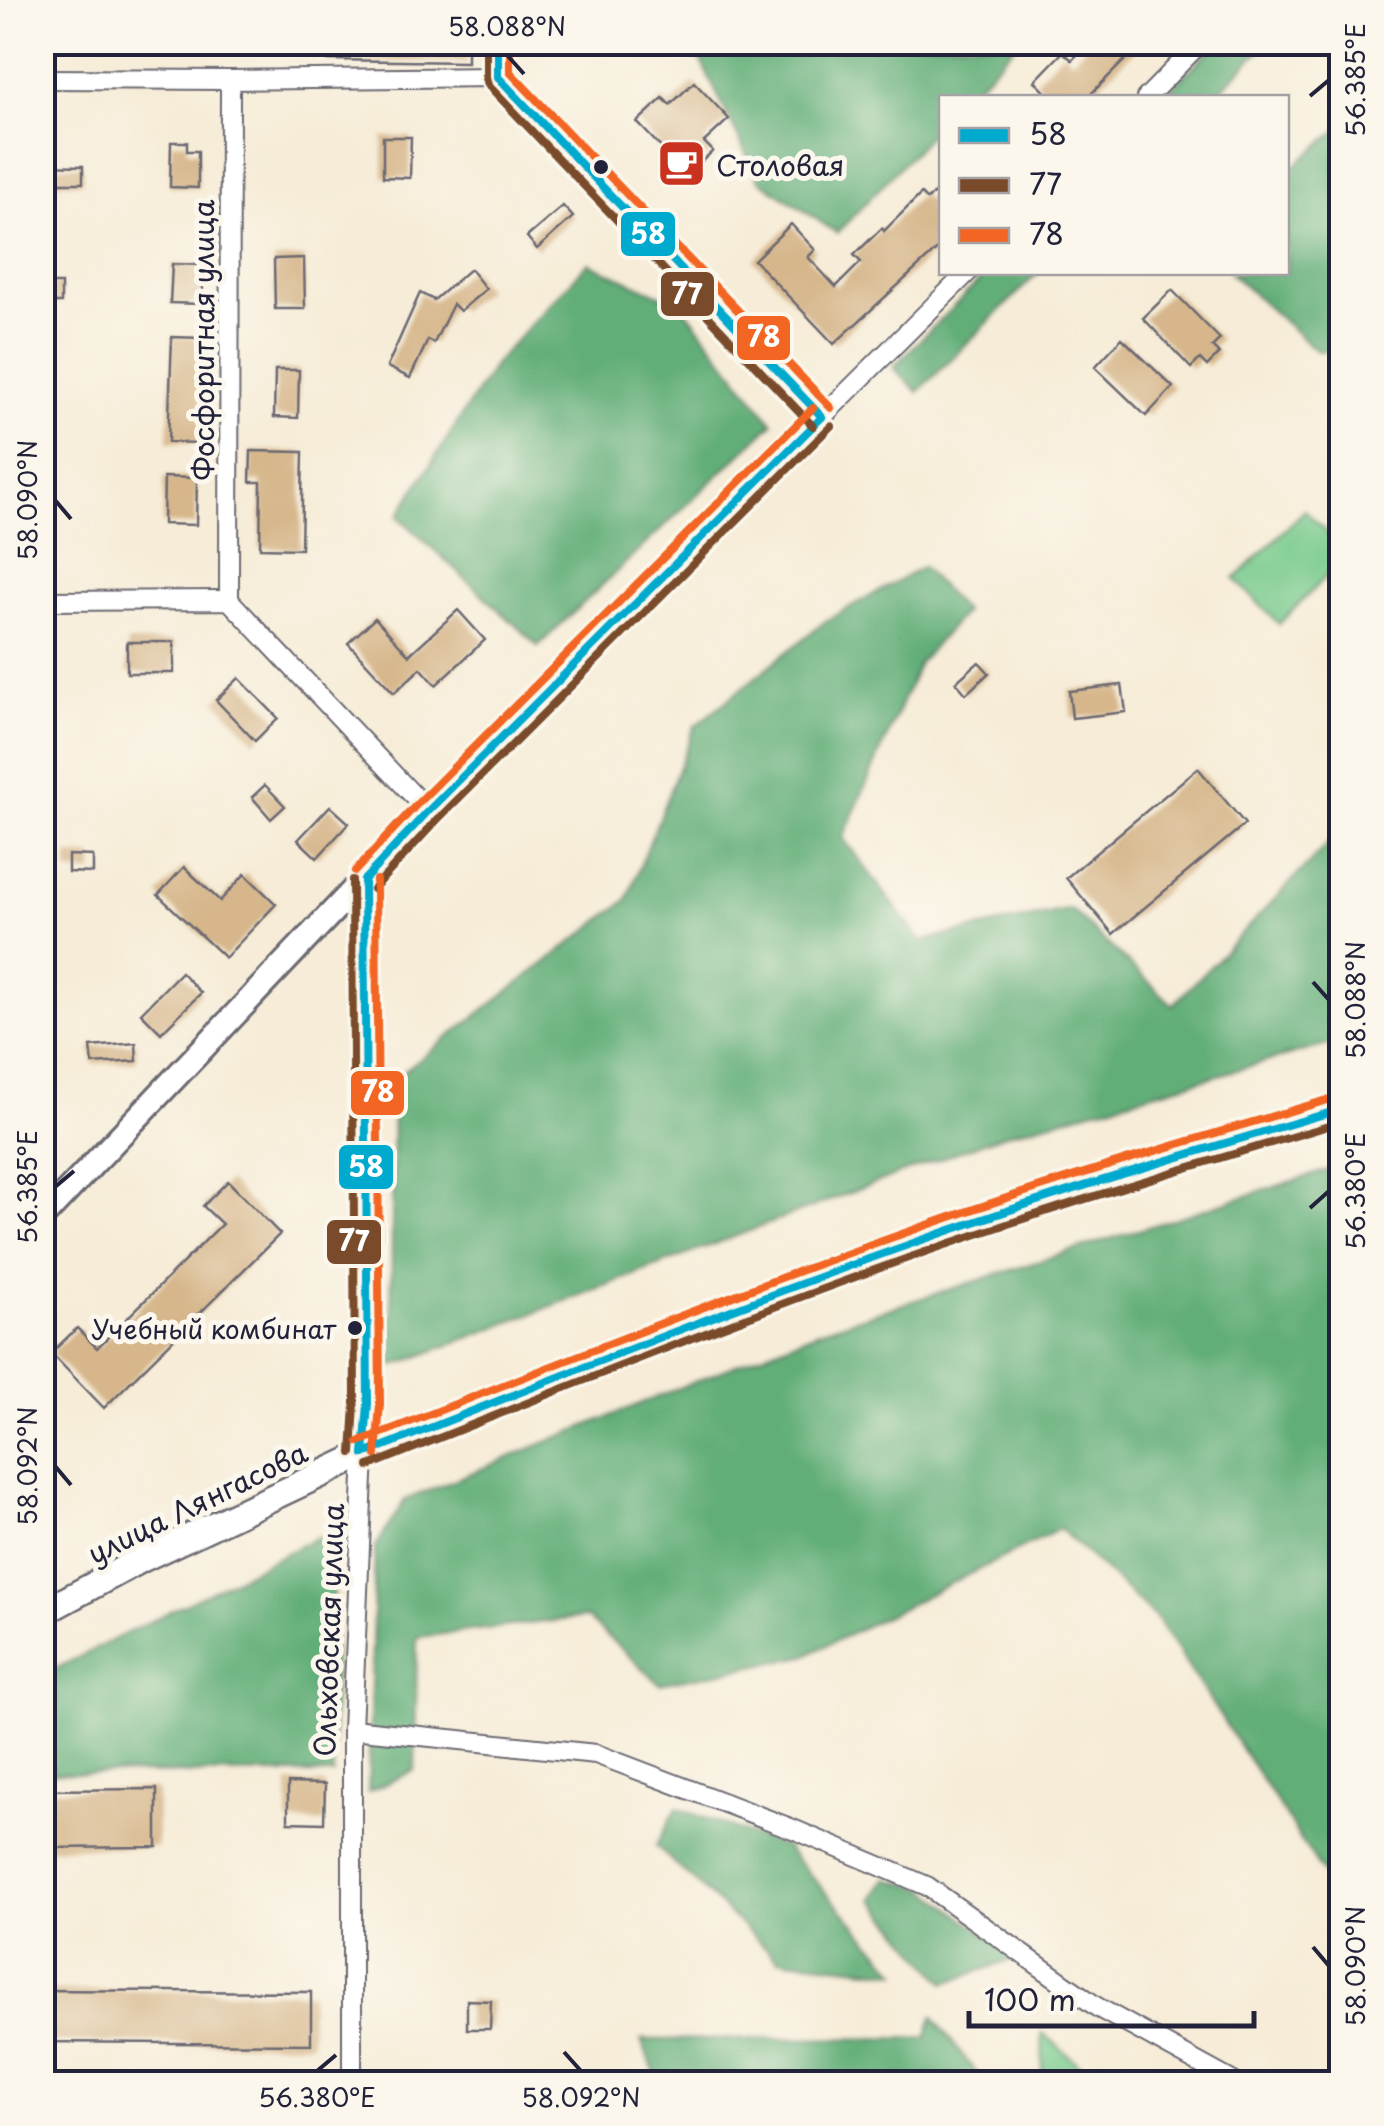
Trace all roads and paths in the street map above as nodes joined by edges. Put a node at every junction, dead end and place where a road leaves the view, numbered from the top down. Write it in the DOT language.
graph roads {
  1 [pos="498,42"];
  2 [pos="1200,43"];
  3 [pos="498,77"];
  4 [pos="42,79"];
  5 [pos="230,80"];
  6 [pos="1149,95"];
  7 [pos="965,275"];
  8 [pos="822,417"];
  9 [pos="229,600"];
  10 [pos="42,602"];
  11 [pos="428,811"];
  12 [pos="364,880"];
  13 [pos="1342,1109"];
  14 [pos="42,1218"];
  15 [pos="364,1454"];
  16 [pos="42,1613"];
  17 [pos="352,1728"];
  18 [pos="352,2084"];
  19 [pos="1236,2084"];
  1 -- 3 [label="street"];
  2 -- 6 [label="street"];
  3 -- 5 [label="street"];
  3 -- 8 [label="street"];
  4 -- 5 [label="street"];
  5 -- 9 [label="street, Фосфоритная улица"];
  7 -- 8 [label="street"];
  8 -- 11 [label="street"];
  9 -- 10 [label="street"];
  9 -- 11 [label="street"];
  11 -- 12 [label="street"];
  12 -- 14 [label="street"];
  12 -- 15 [label="street, Ольховская улица"];
  13 -- 15 [label="main road, улица Лянгасова"];
  15 -- 16 [label="main road, улица Лянгасова"];
  15 -- 17 [label="street, Ольховская улица"];
  17 -- 18 [label="street, Ольховская улица"];
  17 -- 19 [label="street"];
}
